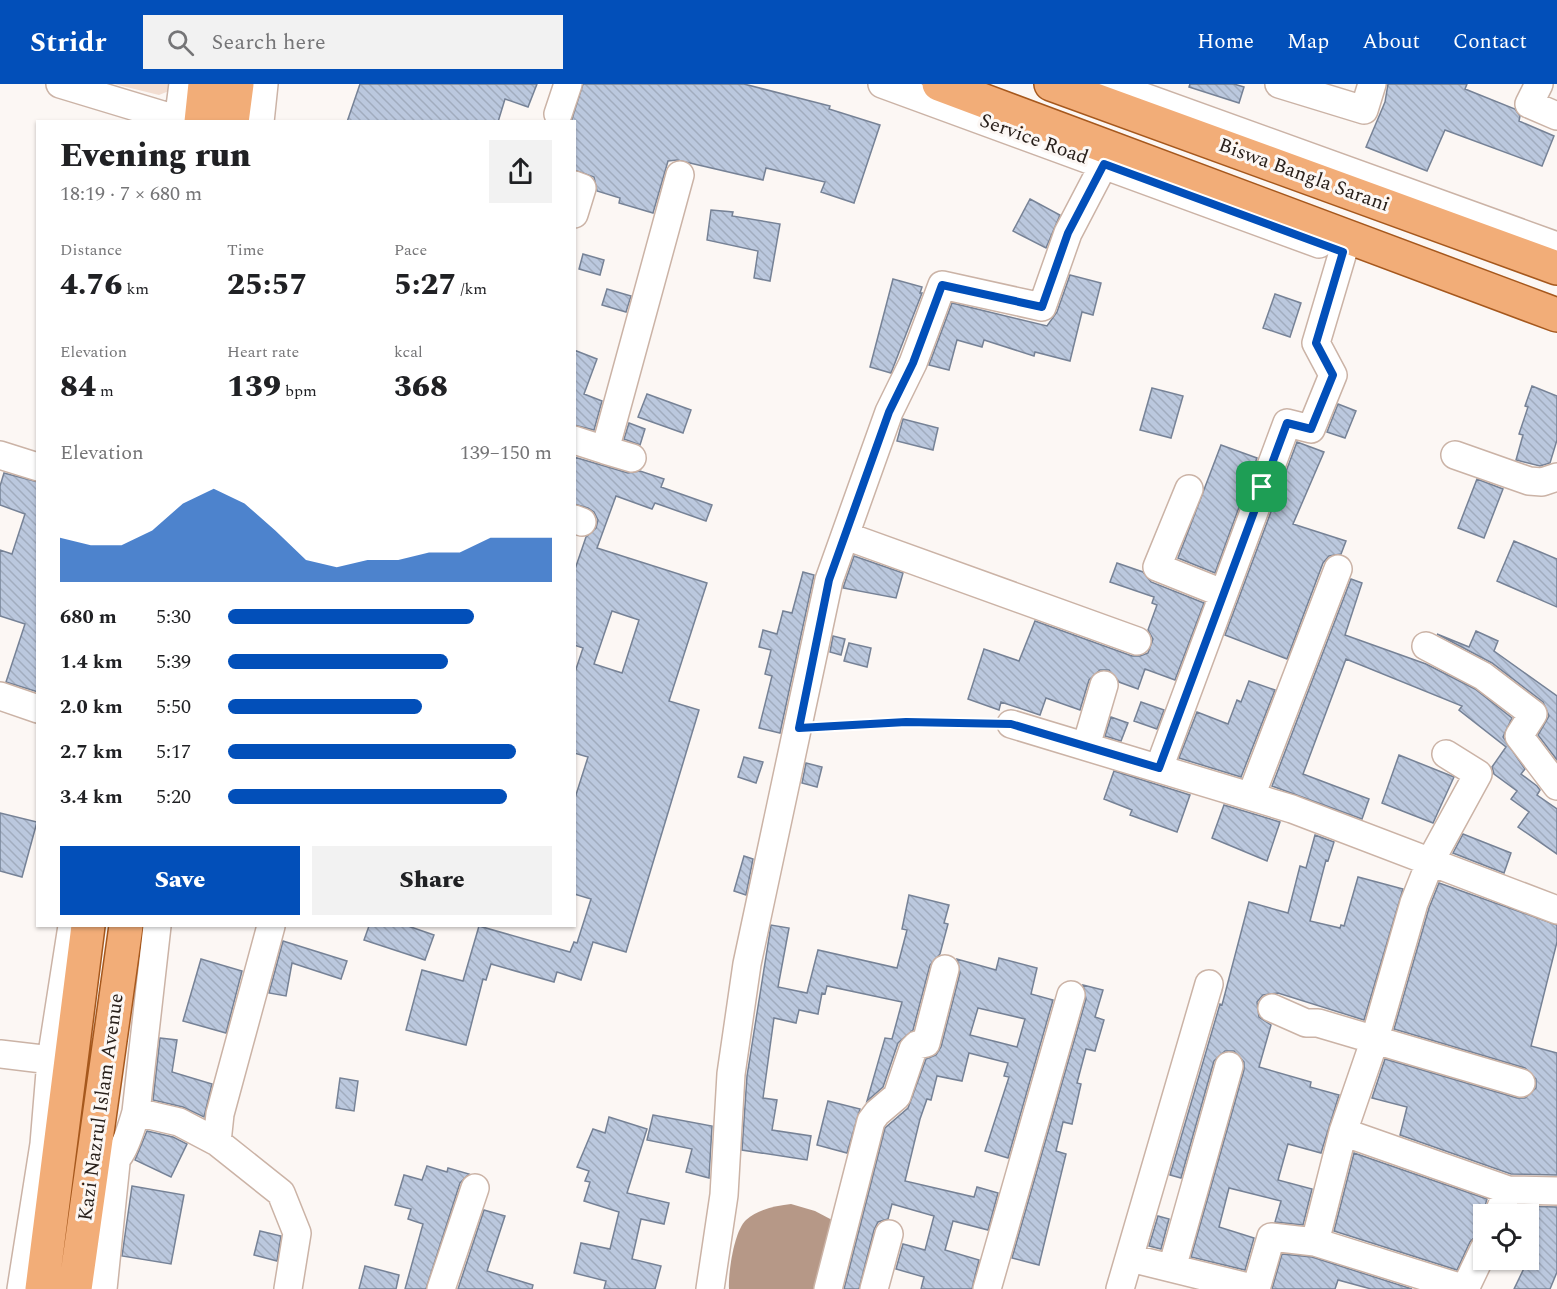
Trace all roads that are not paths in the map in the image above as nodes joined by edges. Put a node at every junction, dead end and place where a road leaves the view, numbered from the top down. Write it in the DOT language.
graph roads {
  1 [pos="60,84"];
  2 [pos="183,84"];
  3 [pos="205,84"];
  4 [pos="237,84"];
  5 [pos="264,84"];
  6 [pos="568,84"];
  7 [pos="882,84"];
  8 [pos="939,84"];
  9 [pos="1051,84"];
  10 [pos="1108,84"];
  11 [pos="1278,84"];
  12 [pos="1372,84"];
  13 [pos="1539,84"];
  14 [pos="1174,95"];
  15 [pos="984,110"];
  16 [pos="558,114"];
  17 [pos="1557,116"];
  18 [pos="183,120"];
  19 [pos="186,120"];
  20 [pos="187,120"];
  21 [pos="232,120"];
  22 [pos="260,120"];
  23 [pos="1104,164"];
  24 [pos="680,175"];
  25 [pos="576,186"];
  26 [pos="576,208"];
  27 [pos="1557,246"];
  28 [pos="1343,252"];
  29 [pos="1557,268"];
  30 [pos="1557,315"];
  31 [pos="1557,331"];
  32 [pos="576,441"];
  33 [pos="605,450"];
  34 [pos="0,455"];
  35 [pos="1455,455"];
  36 [pos="632,458"];
  37 [pos="36,466"];
  38 [pos="1557,477"];
  39 [pos="1189,489"];
  40 [pos="846,536"];
  41 [pos="1338,569"];
  42 [pos="1222,593"];
  43 [pos="1137,641"];
  44 [pos="1426,646"];
  45 [pos="1104,685"];
  46 [pos="0,696"];
  47 [pos="36,708"];
  48 [pos="1011,724"];
  49 [pos="1086,746"];
  50 [pos="1446,753"];
  51 [pos="1159,768"];
  52 [pos="1557,786"];
  53 [pos="1251,796"];
  54 [pos="1431,860"];
  55 [pos="1557,910"];
  56 [pos="72,927"];
  57 [pos="88,927"];
  58 [pos="126,927"];
  59 [pos="157,927"];
  60 [pos="271,927"];
  61 [pos="945,969"];
  62 [pos="1209,984"];
  63 [pos="1071,995"];
  64 [pos="1272,1008"];
  65 [pos="1374,1042"];
  66 [pos="0,1054"];
  67 [pos="51,1060"];
  68 [pos="1229,1066"];
  69 [pos="1521,1083"];
  70 [pos="136,1112"];
  71 [pos="1343,1132"];
  72 [pos="218,1142"];
  73 [pos="116,1163"];
  74 [pos="89,1187"];
  75 [pos="475,1188"];
  76 [pos="1508,1190"];
  77 [pos="1557,1191"];
  78 [pos="1502,1204"];
  79 [pos="888,1234"];
  80 [pos="1315,1242"];
  81 [pos="1130,1258"];
  82 [pos="1172,1268"];
  83 [pos="1474,1270"];
  84 [pos="21,1289"];
  85 [pos="42,1289"];
  86 [pos="75,1289"];
  87 [pos="103,1289"];
  88 [pos="288,1289"];
  89 [pos="441,1289"];
  90 [pos="710,1289"];
  91 [pos="828,1289"];
  92 [pos="874,1289"];
  93 [pos="987,1289"];
  94 [pos="1120,1289"];
  95 [pos="1256,1289"];
  96 [pos="1465,1289"];
  1 -- 18 [label="street"];
  2 -- 19 [label="street"];
  3 -- 20 [label="main road"];
  4 -- 21 [label="main road"];
  5 -- 22 [label="street"];
  6 -- 16 [label="street"];
  7 -- 15 [label="street, Service Road"];
  8 -- 15 [label="main road, Biswa Bangla Sarani"];
  9 -- 29 [label="main road, Biswa Bangla Sarani"];
  10 -- 14 [label="street"];
  11 -- 12 [label="street"];
  13 -- 17 [label="street"];
  14 -- 27 [label="street"];
  15 -- 23 [label="street, Service Road"];
  15 -- 30 [label="main road, Biswa Bangla Sarani"];
  23 -- 28 [label="street, Service Road"];
  23 -- 40 [label="street"];
  24 -- 33 [label="street"];
  25 -- 26 [label="street"];
  28 -- 31 [label="street, Service Road"];
  28 -- 42 [label="street"];
  32 -- 33 [label="street"];
  33 -- 36 [label="street"];
  34 -- 37 [label="street"];
  35 -- 38 [label="street"];
  39 -- 42 [label="street"];
  40 -- 43 [label="street"];
  40 -- 90 [label="street"];
  41 -- 53 [label="street"];
  42 -- 51 [label="street"];
  44 -- 52 [label="street"];
  45 -- 49 [label="street"];
  46 -- 47 [label="street"];
  48 -- 49 [label="street"];
  49 -- 51 [label="street"];
  50 -- 54 [label="street"];
  51 -- 53 [label="street"];
  53 -- 54 [label="street"];
  54 -- 55 [label="street"];
  54 -- 65 [label="street"];
  56 -- 67 [label="street"];
  57 -- 85 [label="main road, Kazi Nazrul Islam Avenue"];
  58 -- 74 [label="main road, Kazi Nazrul Islam Avenue"];
  59 -- 70 [label="street"];
  60 -- 72 [label="street"];
  61 -- 91 [label="street"];
  62 -- 81 [label="street"];
  63 -- 93 [label="street"];
  64 -- 65 [label="street"];
  65 -- 69 [label="street"];
  65 -- 71 [label="street"];
  66 -- 67 [label="street"];
  67 -- 84 [label="street"];
  68 -- 82 [label="street"];
  70 -- 72 [label="street"];
  70 -- 73 [label="street"];
  71 -- 76 [label="street"];
  71 -- 80 [label="street"];
  72 -- 88 [label="street"];
  73 -- 74 [label="street"];
  73 -- 87 [label="street"];
  74 -- 86 [label="main road, Kazi Nazrul Islam Avenue"];
  75 -- 89 [label="street"];
  76 -- 77 [label="street"];
  76 -- 78 [label="street"];
  79 -- 92 [label="street"];
  80 -- 95 [label="street"];
  80 -- 96 [label="street"];
  81 -- 82 [label="street"];
  81 -- 94 [label="street"];
  82 -- 95 [label="street"];
  83 -- 96 [label="street"];
}
